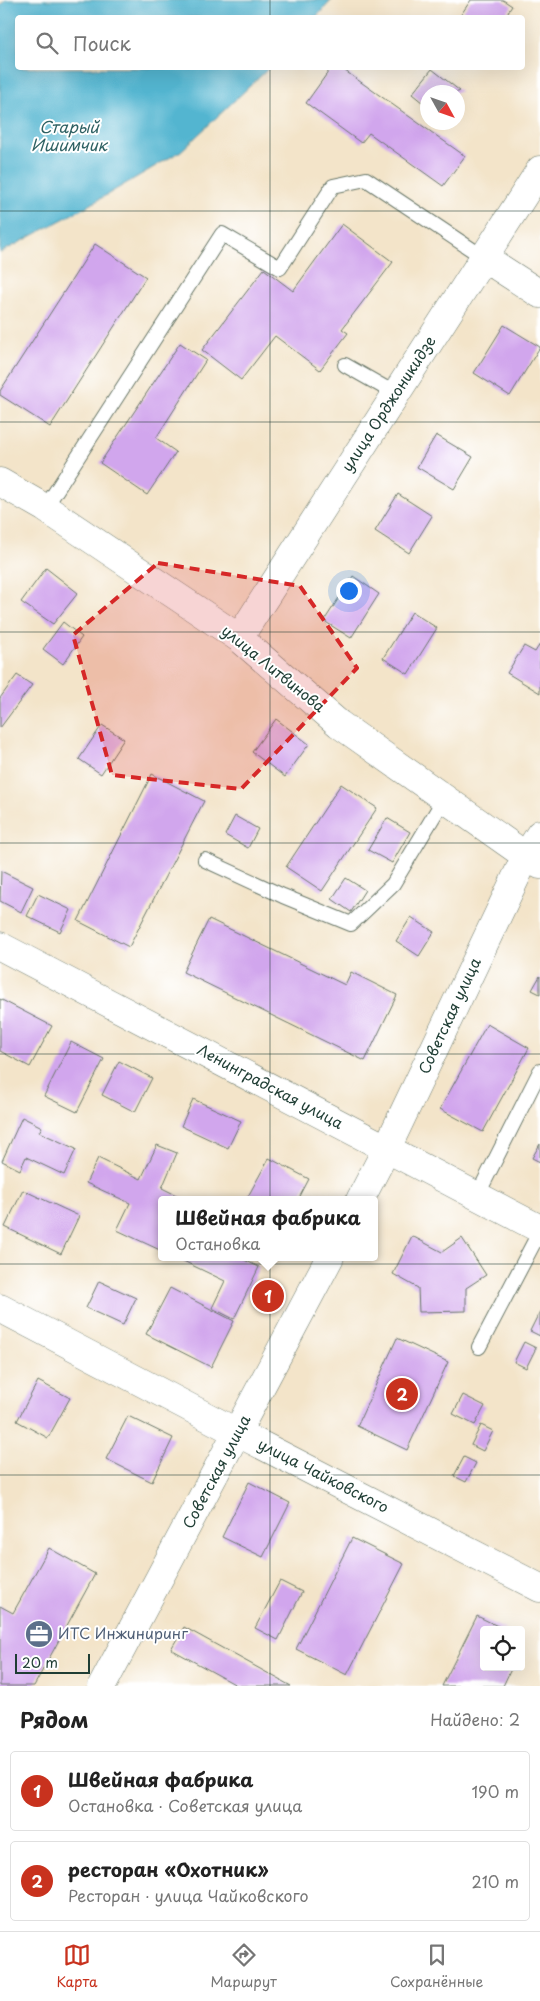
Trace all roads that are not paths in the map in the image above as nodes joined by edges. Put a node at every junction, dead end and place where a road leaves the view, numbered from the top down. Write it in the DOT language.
graph roads {
  1 [pos="540,170"];
  2 [pos="484,257"];
  3 [pos="540,294"];
  4 [pos="344,365"];
  5 [pos="396,394"];
  6 [pos="0,482"];
  7 [pos="45,508"];
  8 [pos="239,638"];
  9 [pos="444,799"];
  10 [pos="535,851"];
  11 [pos="205,860"];
  12 [pos="0,946"];
  13 [pos="540,1071"];
  14 [pos="387,1148"];
  15 [pos="362,1196"];
  16 [pos="477,1196"];
  17 [pos="540,1230"];
  18 [pos="328,1261"];
  19 [pos="0,1308"];
  20 [pos="479,1347"];
  21 [pos="238,1433"];
  22 [pos="540,1588"];
  23 [pos="102,1686"];
  1 -- 2 [label="main road, улица Орджоникидзе"];
  2 -- 3 [label="main road"];
  2 -- 5 [label="main road, улица Орджоникидзе"];
  2 -- 7 [label="lane"];
  4 -- 5 [label="lane"];
  5 -- 8 [label="main road, улица Орджоникидзе"];
  6 -- 7 [label="main road, улица Литвинова"];
  7 -- 8 [label="main road, улица Литвинова"];
  8 -- 9 [label="main road, улица Литвинова"];
  9 -- 10 [label="main road, улица Литвинова"];
  9 -- 11 [label="lane"];
  10 -- 14 [label="main road, Советская улица"];
  12 -- 14 [label="main road, Ленинградская улица"];
  13 -- 16 [label="lane"];
  14 -- 15 [label="main road, Советская улица"];
  14 -- 16 [label="main road, Ленинградская улица"];
  16 -- 17 [label="main road, Ленинградская улица"];
  17 -- 20 [label="lane"];
  18 -- 21 [label="main road, Советская улица"];
  19 -- 21 [label="main road, улица Чайковского"];
  21 -- 22 [label="main road, улица Чайковского"];
  21 -- 23 [label="main road, Советская улица"];
}
